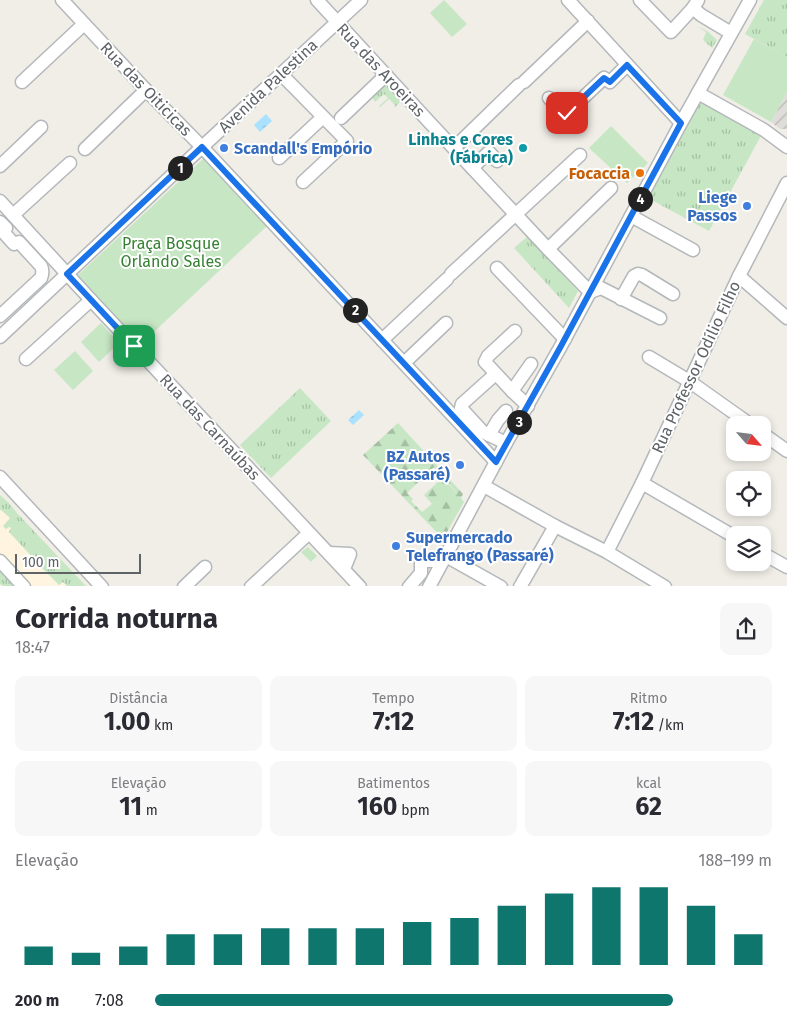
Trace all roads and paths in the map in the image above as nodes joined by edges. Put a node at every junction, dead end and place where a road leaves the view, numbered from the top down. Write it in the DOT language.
graph roads {
  1 [pos="62,0"];
  2 [pos="317,0"];
  3 [pos="361,0"];
  4 [pos="568,0"];
  5 [pos="640,0"];
  6 [pos="750,0"];
  7 [pos="696,4"];
  8 [pos="588,21"];
  9 [pos="337,22"];
  10 [pos="84,24"];
  11 [pos="731,33"];
  12 [pos="619,67"];
  13 [pos="281,74"];
  14 [pos="386,75"];
  15 [pos="22,82"];
  16 [pos="146,90"];
  17 [pos="698,92"];
  18 [pos="549,98"];
  19 [pos="323,117"];
  20 [pos="341,118"];
  21 [pos="681,123"];
  22 [pos="41,127"];
  23 [pos="202,147"];
  24 [pos="787,147"];
  25 [pos="454,148"];
  26 [pos="85,149"];
  27 [pos="580,155"];
  28 [pos="279,158"];
  29 [pos="497,161"];
  30 [pos="70,163"];
  31 [pos="0,166"];
  32 [pos="472,168"];
  33 [pos="303,182"];
  34 [pos="787,183"];
  35 [pos="611,188"];
  36 [pos="0,201"];
  37 [pos="782,207"];
  38 [pos="516,214"];
  39 [pos="631,216"];
  40 [pos="15,217"];
  41 [pos="3,225"];
  42 [pos="30,233"];
  43 [pos="19,242"];
  44 [pos="548,249"];
  45 [pos="694,250"];
  46 [pos="497,268"];
  47 [pos="67,274"];
  48 [pos="739,276"];
  49 [pos="590,292"];
  50 [pos="674,294"];
  51 [pos="622,299"];
  52 [pos="91,300"];
  53 [pos="0,316"];
  54 [pos="660,318"];
  55 [pos="787,318"];
  56 [pos="446,323"];
  57 [pos="514,331"];
  58 [pos="0,337"];
  59 [pos="382,340"];
  60 [pos="564,340"];
  61 [pos="649,357"];
  62 [pos="26,359"];
  63 [pos="404,363"];
  64 [pos="531,364"];
  65 [pos="491,378"];
  66 [pos="689,381"];
  67 [pos="512,391"];
  68 [pos="528,406"];
  69 [pos="506,411"];
  70 [pos="738,416"];
  71 [pos="489,434"];
  72 [pos="771,439"];
  73 [pos="506,444"];
  74 [pos="787,451"];
  75 [pos="496,462"];
  76 [pos="0,477"];
  77 [pos="642,483"];
  78 [pos="484,486"];
  79 [pos="555,526"];
  80 [pos="309,533"];
  81 [pos="726,533"];
  82 [pos="607,552"];
  83 [pos="444,558"];
  84 [pos="771,558"];
  85 [pos="0,560"];
  86 [pos="205,567"];
  87 [pos="787,567"];
  88 [pos="24,586"];
  89 [pos="102,586"];
  90 [pos="184,586"];
  91 [pos="251,586"];
  92 [pos="360,586"];
  93 [pos="409,586"];
  94 [pos="429,586"];
  95 [pos="501,586"];
  96 [pos="520,586"];
  97 [pos="665,586"];
  1 -- 10 [label="street, Rua das Oiticicas"];
  2 -- 9 [label="street, Rua das Aroeiras"];
  3 -- 9 [label="street, Avenida Palestina"];
  4 -- 8 [label="street"];
  5 -- 7 [label="street"];
  6 -- 11 [label="street"];
  7 -- 11 [label="street"];
  8 -- 12 [label="street"];
  8 -- 25 [label="street"];
  9 -- 13 [label="street, Avenida Palestina"];
  9 -- 14 [label="street, Rua das Aroeiras"];
  10 -- 15 [label="street"];
  10 -- 16 [label="street, Rua das Oiticicas"];
  11 -- 17 [label="street"];
  12 -- 18 [label="street"];
  12 -- 21 [label="street"];
  13 -- 19 [label="street"];
  13 -- 23 [label="street, Avenida Palestina"];
  14 -- 20 [label="street"];
  14 -- 25 [label="street, Rua das Aroeiras"];
  16 -- 23 [label="street, Rua das Oiticicas"];
  16 -- 26 [label="street"];
  17 -- 21 [label="street"];
  17 -- 24 [label="street"];
  19 -- 28 [label="street"];
  19 -- 33 [label="street"];
  21 -- 39 [label="street"];
  22 -- 31 [label="street"];
  23 -- 47 [label="street, Avenida Palestina"];
  23 -- 59 [label="street, Rua das Oiticicas"];
  25 -- 32 [label="street, Rua das Aroeiras"];
  27 -- 38 [label="street"];
  29 -- 32 [label="street"];
  30 -- 40 [label="street"];
  32 -- 38 [label="street, Rua das Aroeiras"];
  34 -- 37 [label="street, Rua Professor Odílio Filho"];
  35 -- 44 [label="street"];
  36 -- 40 [label="street, Rua das Carnaúbas"];
  37 -- 48 [label="street, Rua Professor Odílio Filho"];
  38 -- 44 [label="street, Rua das Aroeiras"];
  38 -- 59 [label="street"];
  39 -- 45 [label="street"];
  39 -- 49 [label="street"];
  40 -- 41 [label="street"];
  40 -- 42 [label="street, Rua das Carnaúbas"];
  41 -- 43 [label="street"];
  42 -- 43 [label="street"];
  42 -- 47 [label="street, Rua das Carnaúbas"];
  43 -- 53 [label="street"];
  44 -- 49 [label="street, Rua das Aroeiras"];
  46 -- 60 [label="street"];
  47 -- 52 [label="street, Rua das Carnaúbas"];
  47 -- 58 [label="street, Avenida Palestina"];
  48 -- 55 [label="street"];
  48 -- 66 [label="street, Rua Professor Odílio Filho"];
  49 -- 51 [label="street"];
  49 -- 60 [label="street"];
  50 -- 51 [label="street"];
  51 -- 54 [label="street"];
  52 -- 62 [label="street"];
  52 -- 80 [label="street, Rua das Carnaúbas"];
  56 -- 63 [label="street"];
  57 -- 67 [label="street"];
  59 -- 63 [label="street, Rua das Oiticicas"];
  60 -- 68 [label="street"];
  61 -- 66 [label="street"];
  63 -- 75 [label="street, Rua das Oiticicas"];
  64 -- 67 [label="street"];
  65 -- 71 [label="street"];
  66 -- 70 [label="street"];
  66 -- 77 [label="street, Rua Professor Odílio Filho"];
  67 -- 68 [label="street"];
  68 -- 73 [label="street"];
  69 -- 71 [label="street"];
  71 -- 73 [label="street"];
  72 -- 74 [label="street"];
  73 -- 75 [label="street"];
  75 -- 78 [label="street"];
  76 -- 89 [label="street"];
  77 -- 81 [label="street"];
  77 -- 82 [label="street, Rua Professor Odílio Filho"];
  78 -- 79 [label="street"];
  78 -- 83 [label="street"];
  79 -- 82 [label="street"];
  79 -- 96 [label="street"];
  80 -- 91 [label="street"];
  80 -- 92 [label="street, Rua das Carnaúbas"];
  82 -- 97 [label="street"];
  83 -- 93 [label="street"];
  83 -- 94 [label="street"];
  83 -- 95 [label="street"];
  84 -- 87 [label="street"];
  85 -- 88 [label="street"];
  86 -- 90 [label="street"];
}
